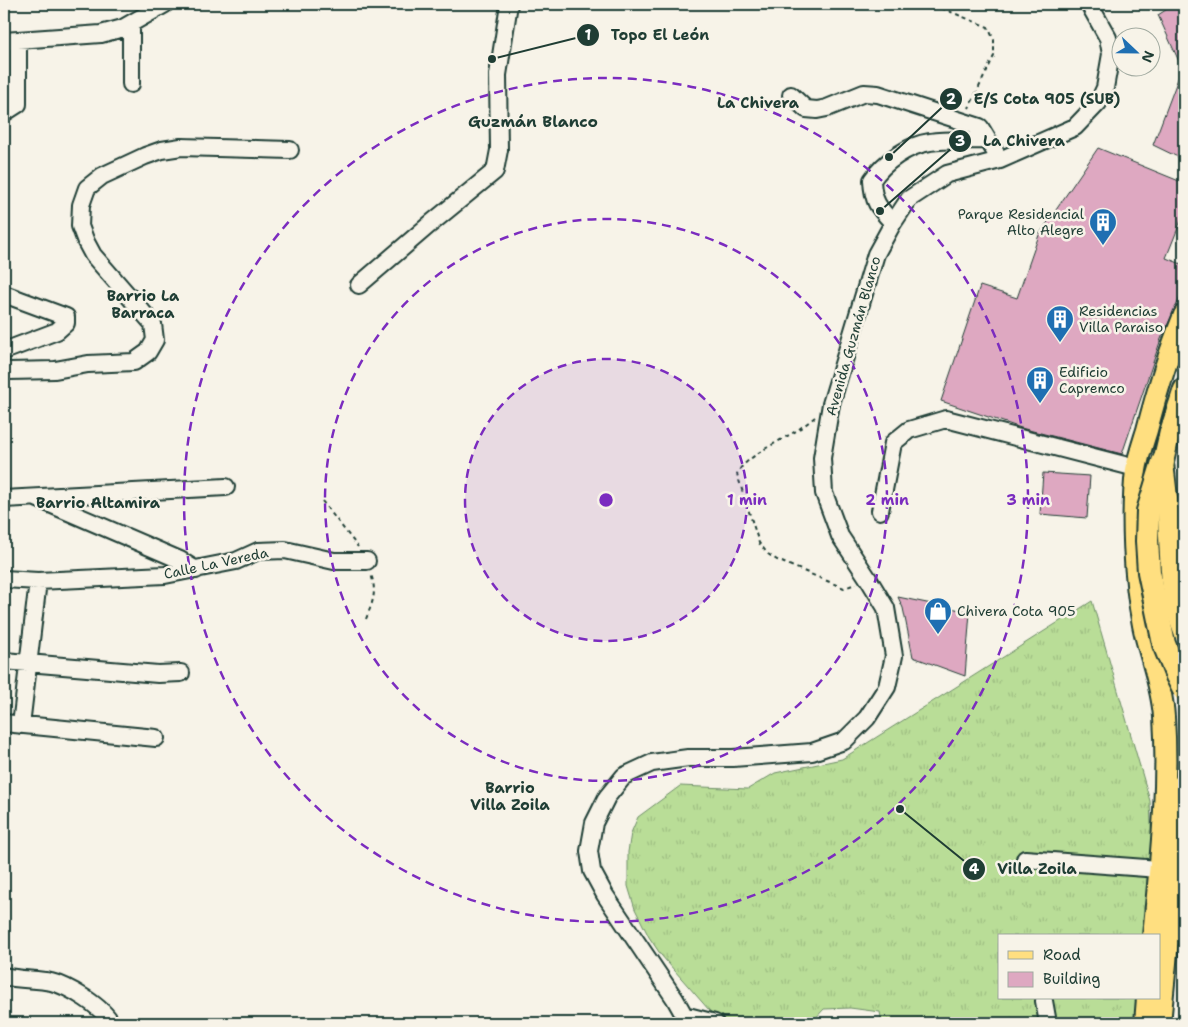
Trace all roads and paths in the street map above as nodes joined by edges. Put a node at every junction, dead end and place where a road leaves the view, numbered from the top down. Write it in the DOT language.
graph roads {
  1 [pos="165,4"];
  2 [pos="509,4"];
  3 [pos="918,4"];
  4 [pos="1089,4"];
  5 [pos="130,24"];
  6 [pos="11,40"];
  7 [pos="131,84"];
  8 [pos="791,95"];
  9 [pos="4,113"];
  10 [pos="963,121"];
  11 [pos="988,140"];
  12 [pos="290,150"];
  13 [pos="1000,160"];
  14 [pos="893,223"];
  15 [pos="359,285"];
  16 [pos="4,294"];
  17 [pos="1184,315"];
  18 [pos="4,352"];
  19 [pos="4,369"];
  20 [pos="1184,389"];
  21 [pos="831,404"];
  22 [pos="1163,462"];
  23 [pos="1136,468"];
  24 [pos="226,487"];
  25 [pos="31,496"];
  26 [pos="4,499"];
  27 [pos="880,511"];
  28 [pos="1135,531"];
  29 [pos="1184,558"];
  30 [pos="367,560"];
  31 [pos="196,570"];
  32 [pos="4,579"];
  33 [pos="869,580"];
  34 [pos="38,581"];
  35 [pos="1184,632"];
  36 [pos="4,661"];
  37 [pos="29,664"];
  38 [pos="182,674"];
  39 [pos="1184,690"];
  40 [pos="4,723"];
  41 [pos="21,725"];
  42 [pos="156,738"];
  43 [pos="1184,783"];
  44 [pos="1025,859"];
  45 [pos="1159,869"];
  46 [pos="1153,934"];
  47 [pos="4,976"];
  48 [pos="1148,1000"];
  49 [pos="1044,1001"];
  50 [pos="685,1019"];
  51 [pos="107,1022"];
  52 [pos="715,1023"];
  53 [pos="1048,1023"];
  54 [pos="1145,1023"];
  55 [pos="1160,1023"];
  1 -- 5 [label="street"];
  2 -- 15 [label="street"];
  3 -- 10 [label="path"];
  4 -- 13 [label="street, Avenida Guzmán Blanco"];
  5 -- 6 [label="street"];
  5 -- 7 [label="street"];
  6 -- 9 [label="street"];
  8 -- 10 [label="street"];
  10 -- 11 [label="street"];
  11 -- 13 [label="street"];
  11 -- 14 [label="street"];
  12 -- 19 [label="street"];
  13 -- 14 [label="street, Avenida Guzmán Blanco"];
  14 -- 21 [label="street, Avenida Guzmán Blanco"];
  16 -- 18 [label="street"];
  17 -- 23 [label="main road"];
  20 -- 22 [label="main road"];
  21 -- 33 [label="street, Avenida Guzmán Blanco"];
  21 -- 33 [label="path"];
  22 -- 35 [label="main road, bridge"];
  22 -- 39 [label="highway, bridge"];
  23 -- 27 [label="street"];
  23 -- 28 [label="main road"];
  24 -- 25 [label="street"];
  25 -- 26 [label="street"];
  25 -- 31 [label="street"];
  28 -- 29 [label="main road"];
  28 -- 45 [label="main road"];
  30 -- 31 [label="street, Calle La Vereda"];
  31 -- 34 [label="street, Calle La Vereda"];
  32 -- 34 [label="street, Calle La Vereda"];
  33 -- 50 [label="street, Avenida Guzmán Blanco"];
  34 -- 37 [label="street"];
  36 -- 37 [label="street"];
  37 -- 38 [label="street"];
  37 -- 41 [label="street"];
  40 -- 41 [label="street"];
  41 -- 42 [label="street"];
  43 -- 55 [label="main road"];
  44 -- 45 [label="street"];
  45 -- 46 [label="main road"];
  47 -- 51 [label="street"];
  48 -- 54 [label="main road"];
  49 -- 53 [label="street"];
  50 -- 52 [label="street"];
}
